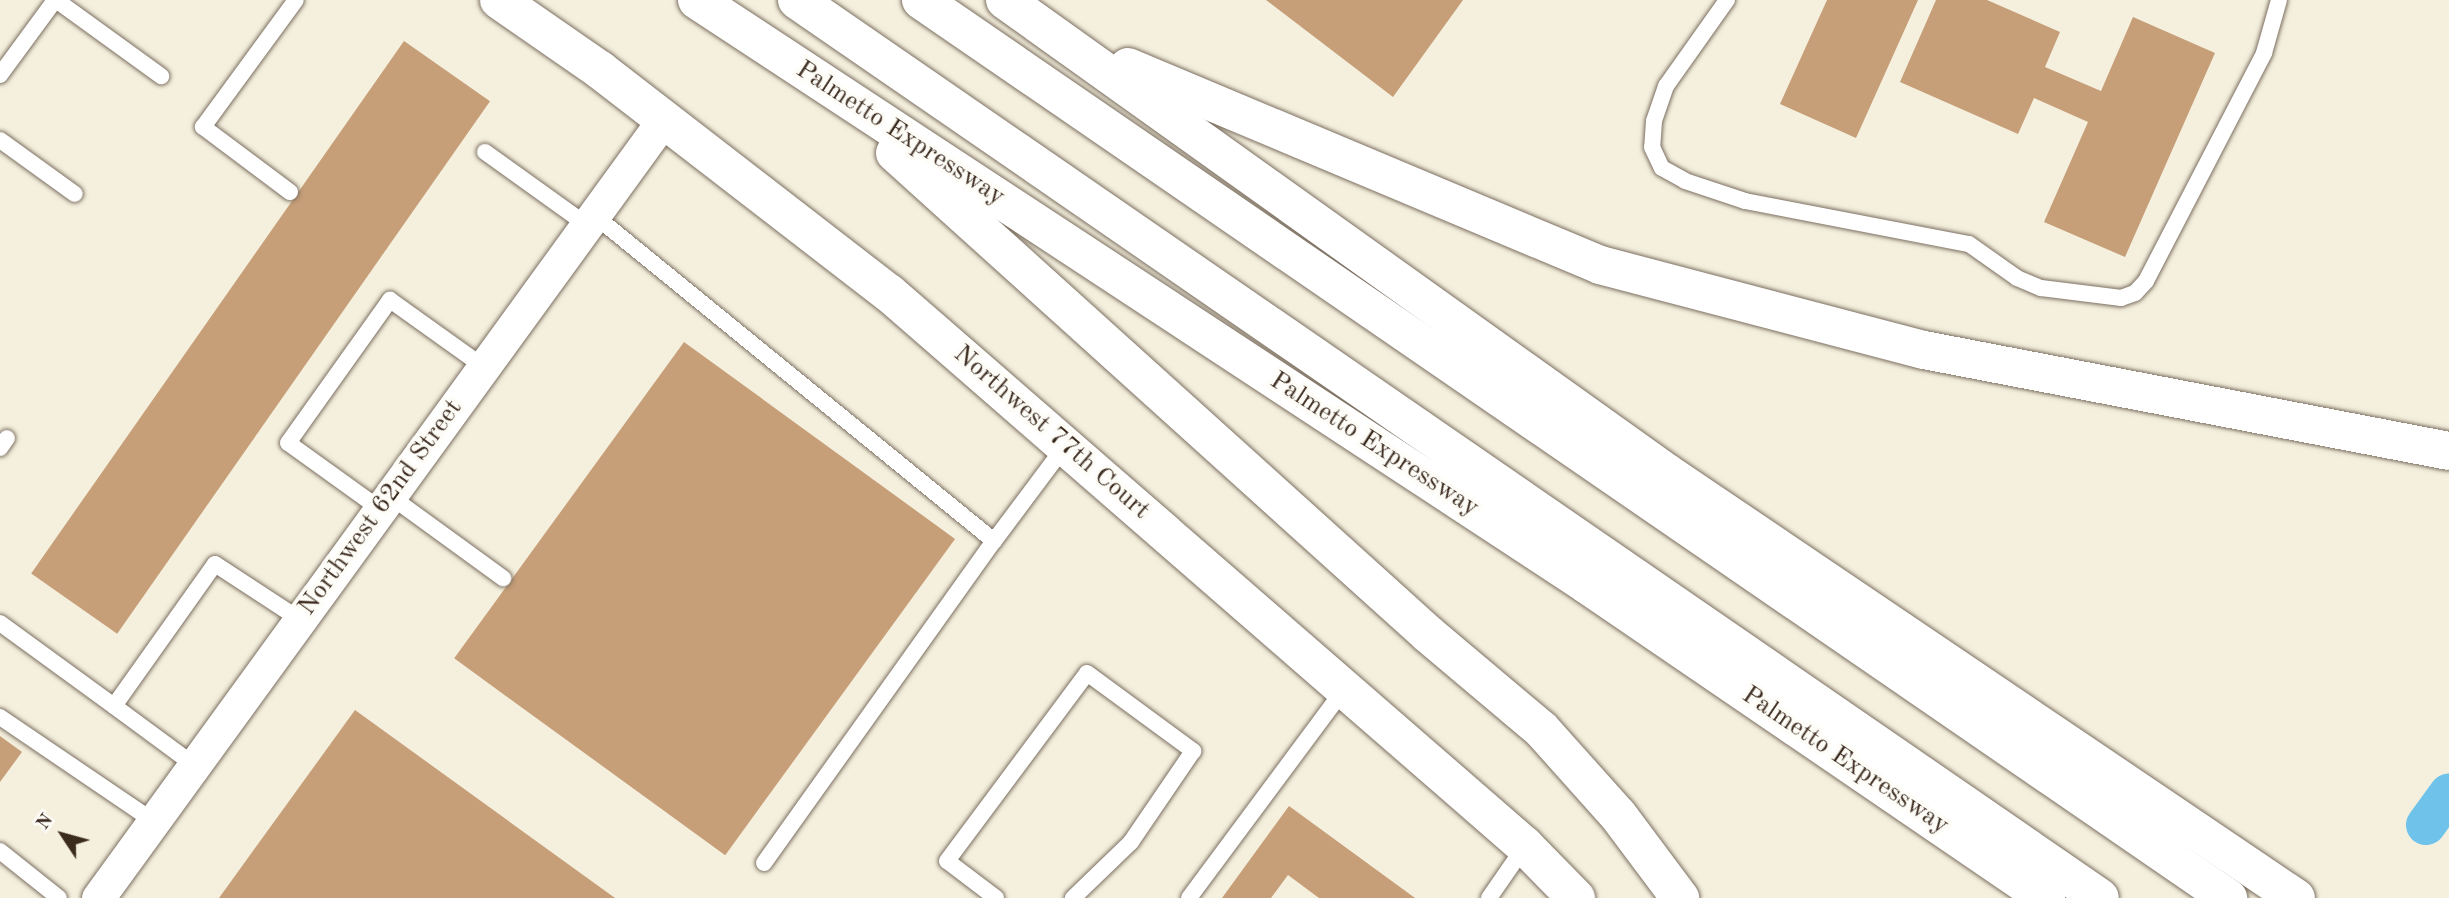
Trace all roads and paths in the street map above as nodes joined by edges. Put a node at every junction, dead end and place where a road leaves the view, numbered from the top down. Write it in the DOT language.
graph roads {
  1 [pos="55,0"];
  2 [pos="296,0"];
  3 [pos="499,0"];
  4 [pos="697,0"];
  5 [pos="797,0"];
  6 [pos="921,0"];
  7 [pos="1005,0"];
  8 [pos="1727,0"];
  9 [pos="2279,0"];
  10 [pos="1062,39"];
  11 [pos="803,70"];
  12 [pos="0,75"];
  13 [pos="162,76"];
  14 [pos="664,120"];
  15 [pos="0,140"];
  16 [pos="485,152"];
  17 [pos="290,192"];
  18 [pos="75,194"];
  19 [pos="590,220"];
  20 [pos="484,367"];
  21 [pos="1065,446"];
  22 [pos="2449,451"];
  23 [pos="385,503"];
  24 [pos="994,541"];
  25 [pos="503,578"];
  26 [pos="299,619"];
  27 [pos="0,624"];
  28 [pos="1344,689"];
  29 [pos="114,706"];
  30 [pos="0,717"];
  31 [pos="194,765"];
  32 [pos="153,821"];
  33 [pos="1525,846"];
  34 [pos="0,851"];
  35 [pos="764,863"];
  36 [pos="60,898"];
  37 [pos="98,898"];
  38 [pos="996,898"];
  39 [pos="1073,898"];
  40 [pos="1189,898"];
  41 [pos="1489,898"];
  42 [pos="1576,898"];
  43 [pos="1680,898"];
  44 [pos="2046,898"];
  45 [pos="2100,898"];
  46 [pos="2228,898"];
  47 [pos="2296,898"];
  1 -- 12 [label="lane"];
  1 -- 13 [label="lane"];
  2 -- 17 [label="lane"];
  3 -- 14 [label="main road, Northwest 77th Court"];
  4 -- 11 [label="main road, Palmetto Expressway"];
  5 -- 45 [label="main road"];
  6 -- 46 [label="main road"];
  7 -- 10 [label="main road"];
  8 -- 9 [label="lane"];
  10 -- 22 [label="main road"];
  10 -- 47 [label="main road"];
  11 -- 43 [label="main road"];
  11 -- 44 [label="main road, Palmetto Expressway"];
  14 -- 19 [label="street, Northwest 62nd Street"];
  14 -- 21 [label="main road, Northwest 77th Court"];
  15 -- 18 [label="lane"];
  16 -- 19 [label="lane"];
  19 -- 20 [label="street, Northwest 62nd Street"];
  19 -- 24 [label="lane"];
  20 -- 23 [label="street, Northwest 62nd Street"];
  20 -- 23 [label="lane"];
  21 -- 24 [label="lane"];
  21 -- 28 [label="main road, Northwest 77th Court"];
  23 -- 25 [label="lane"];
  23 -- 26 [label="street, Northwest 62nd Street"];
  24 -- 35 [label="lane"];
  26 -- 29 [label="lane"];
  26 -- 31 [label="street, Northwest 62nd Street"];
  27 -- 29 [label="lane"];
  28 -- 33 [label="main road, Northwest 77th Court"];
  28 -- 40 [label="lane"];
  29 -- 31 [label="lane"];
  30 -- 32 [label="lane"];
  31 -- 32 [label="street, Northwest 62nd Street"];
  32 -- 37 [label="street, Northwest 62nd Street"];
  33 -- 41 [label="lane"];
  33 -- 42 [label="main road, Northwest 77th Court"];
  34 -- 36 [label="lane"];
  38 -- 39 [label="lane"];
}
